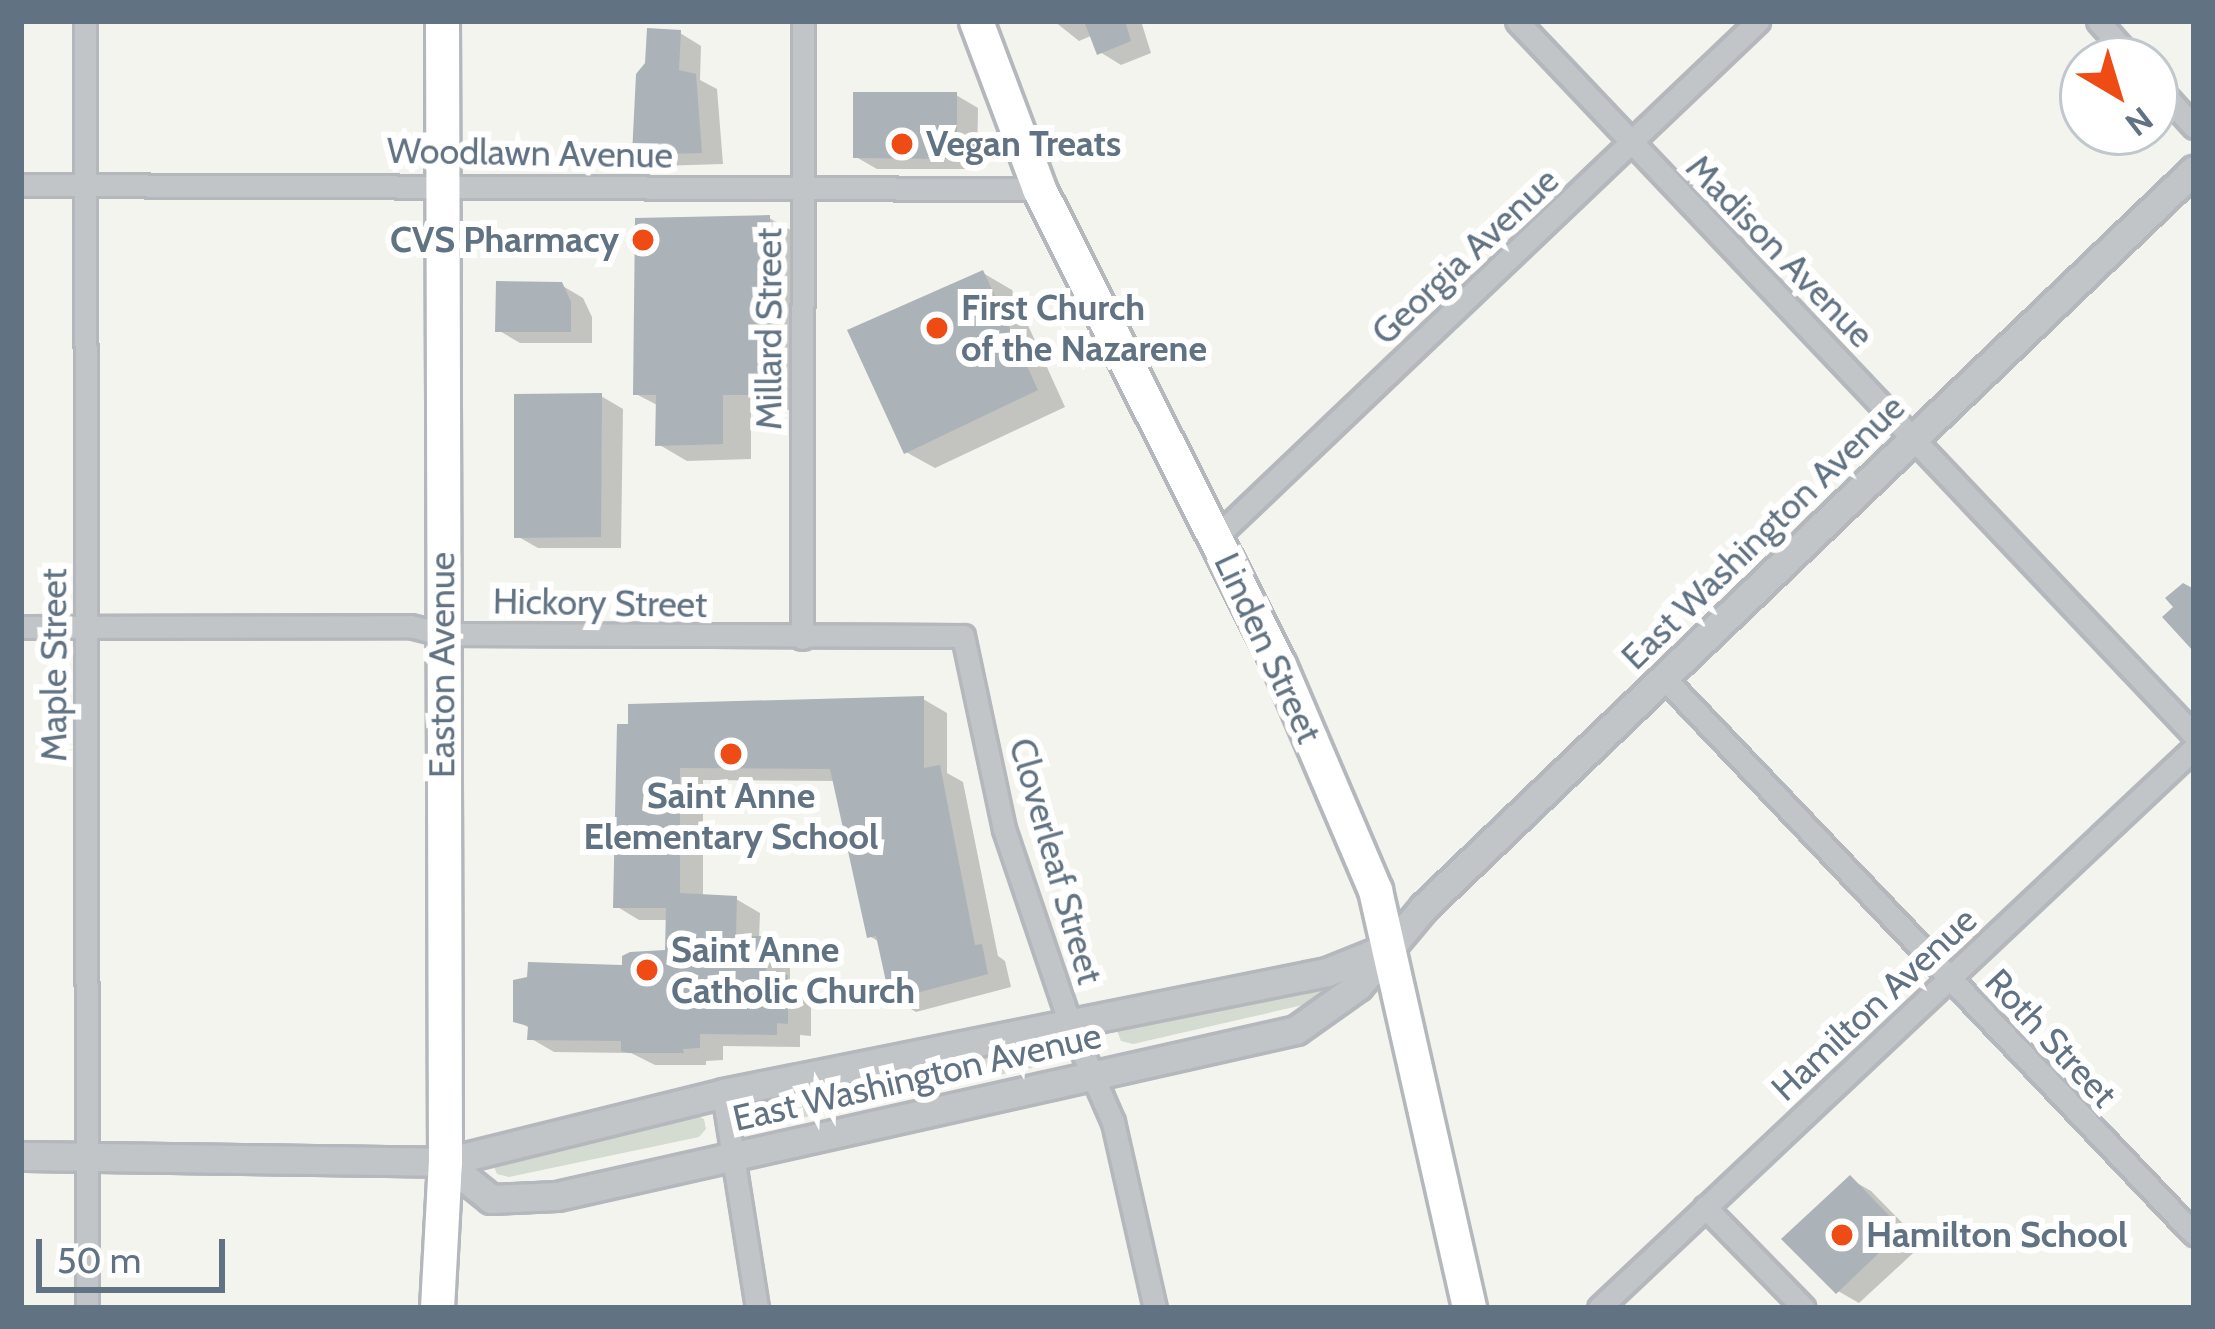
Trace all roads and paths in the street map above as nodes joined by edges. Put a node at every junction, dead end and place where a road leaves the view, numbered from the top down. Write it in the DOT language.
graph roads {
  1 [pos="85,21"];
  2 [pos="442,21"];
  3 [pos="802,21"];
  4 [pos="976,21"];
  5 [pos="1517,21"];
  6 [pos="1758,21"];
  7 [pos="1632,143"];
  8 [pos="2194,170"];
  9 [pos="84,184"];
  10 [pos="21,185"];
  11 [pos="441,185"];
  12 [pos="1039,189"];
  13 [pos="802,190"];
  14 [pos="1913,438"];
  15 [pos="1215,538"];
  16 [pos="21,627"];
  17 [pos="87,627"];
  18 [pos="441,634"];
  19 [pos="963,636"];
  20 [pos="802,638"];
  21 [pos="1663,677"];
  22 [pos="2194,735"];
  23 [pos="2194,748"];
  24 [pos="1384,949"];
  25 [pos="1949,978"];
  26 [pos="1070,1021"];
  27 [pos="1090,1075"];
  28 [pos="723,1094"];
  29 [pos="732,1155"];
  30 [pos="21,1156"];
  31 [pos="88,1156"];
  32 [pos="445,1162"];
  33 [pos="1705,1207"];
  34 [pos="2194,1234"];
  35 [pos="87,1308"];
  36 [pos="437,1308"];
  37 [pos="757,1308"];
  38 [pos="1155,1308"];
  39 [pos="1469,1308"];
  40 [pos="1599,1308"];
  41 [pos="1804,1308"];
  1 -- 9 [label="street, Maple Street"];
  2 -- 11 [label="main road, Easton Avenue"];
  3 -- 13 [label="street, Millard Street"];
  4 -- 12 [label="main road, Linden Street"];
  5 -- 7 [label="street, Madison Avenue"];
  6 -- 7 [label="street, Georgia Avenue"];
  7 -- 14 [label="street, Madison Avenue"];
  7 -- 15 [label="street, Georgia Avenue"];
  8 -- 14 [label="street, East Washington Avenue"];
  9 -- 10 [label="street, Woodlawn Avenue"];
  9 -- 11 [label="street, Woodlawn Avenue"];
  9 -- 17 [label="street, Maple Street"];
  11 -- 13 [label="street, Woodlawn Avenue"];
  11 -- 18 [label="main road, Easton Avenue"];
  12 -- 13 [label="street, Woodlawn Avenue"];
  12 -- 15 [label="main road, Linden Street"];
  13 -- 20 [label="street, Millard Street"];
  14 -- 21 [label="street, East Washington Avenue"];
  14 -- 22 [label="street, Madison Avenue"];
  15 -- 24 [label="main road, Linden Street"];
  16 -- 17 [label="street, Hickory Street"];
  17 -- 18 [label="street, Hickory Street"];
  17 -- 31 [label="street, Maple Street"];
  18 -- 20 [label="street, Hickory Street"];
  18 -- 32 [label="main road, Easton Avenue"];
  19 -- 20 [label="street, Hickory Street"];
  19 -- 26 [label="street, Cloverleaf Street"];
  21 -- 24 [label="street, East Washington Avenue"];
  21 -- 25 [label="street, Roth Street"];
  23 -- 25 [label="street, Hamilton Avenue"];
  24 -- 26 [label="street, East Washington Avenue"];
  24 -- 27 [label="street, East Washington Avenue"];
  24 -- 39 [label="main road, Linden Street"];
  25 -- 33 [label="street, Hamilton Avenue"];
  25 -- 34 [label="street, Roth Street"];
  26 -- 27 [label="street, Cloverleaf Street"];
  26 -- 28 [label="street, East Washington Avenue"];
  27 -- 29 [label="street, East Washington Avenue"];
  27 -- 38 [label="street, Cloverleaf Street"];
  28 -- 29 [label="street"];
  28 -- 32 [label="street, East Washington Avenue"];
  29 -- 32 [label="street, East Washington Avenue"];
  29 -- 37 [label="street"];
  30 -- 31 [label="street, East Washington Avenue"];
  31 -- 32 [label="street, East Washington Avenue"];
  31 -- 35 [label="street, Maple Street"];
  32 -- 36 [label="main road, Easton Avenue"];
  33 -- 40 [label="street, Hamilton Avenue"];
  33 -- 41 [label="street"];
}
